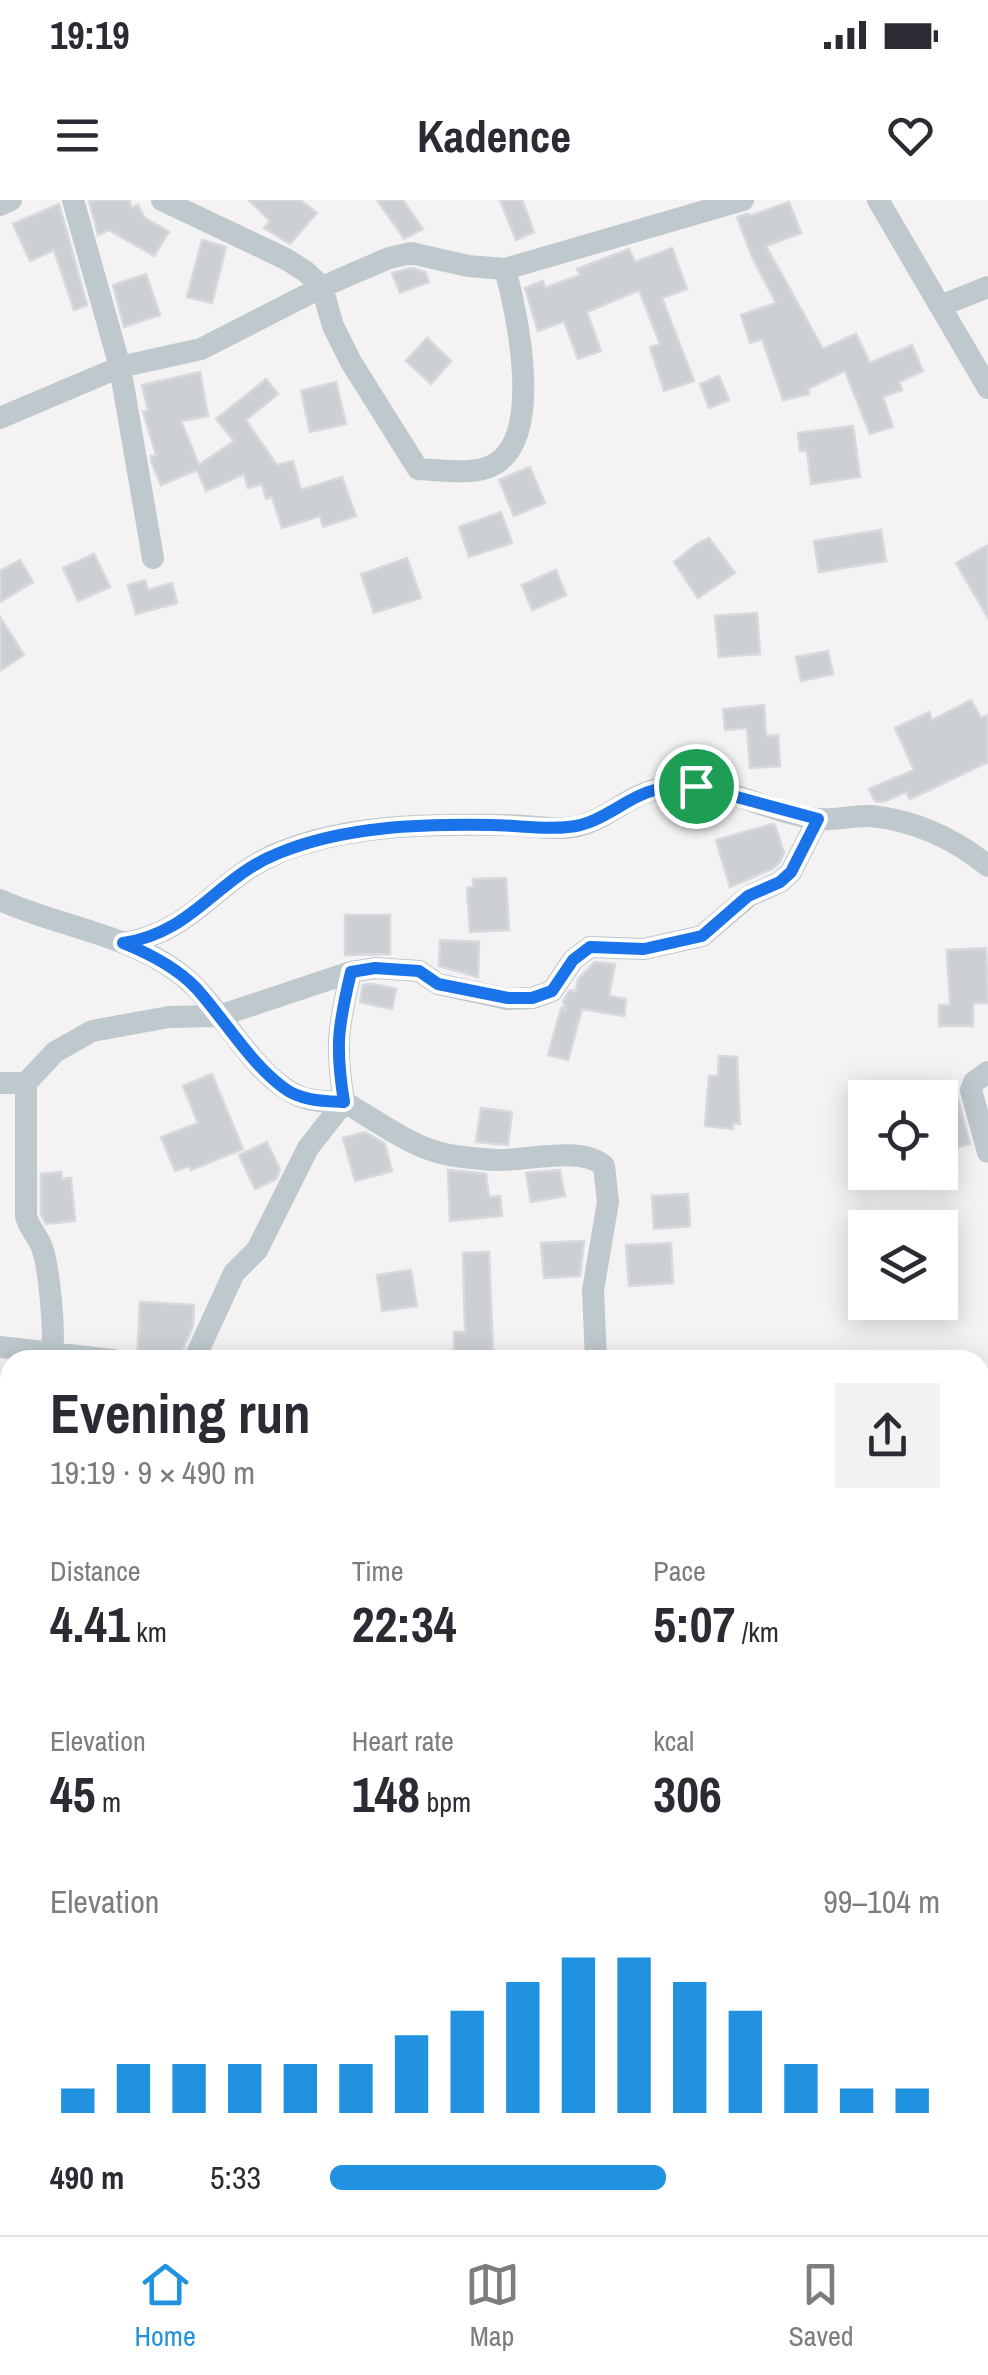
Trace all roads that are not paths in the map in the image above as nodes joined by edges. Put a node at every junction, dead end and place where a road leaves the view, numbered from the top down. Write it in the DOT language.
graph roads {
  1 [pos="11,200"];
  2 [pos="73,200"];
  3 [pos="162,200"];
  4 [pos="742,200"];
  5 [pos="878,200"];
  6 [pos="0,205"];
  7 [pos="505,269"];
  8 [pos="988,286"];
  9 [pos="322,287"];
  10 [pos="940,306"];
  11 [pos="120,367"];
  12 [pos="988,388"];
  13 [pos="0,418"];
  14 [pos="152,558"];
  15 [pos="818,819"];
  16 [pos="988,866"];
  17 [pos="0,900"];
  18 [pos="123,943"];
  19 [pos="351,972"];
  20 [pos="219,1016"];
  21 [pos="988,1072"];
  22 [pos="0,1083"];
  23 [pos="26,1083"];
  24 [pos="344,1102"];
  25 [pos="988,1152"];
  26 [pos="0,1348"];
  27 [pos="26,1350"];
  28 [pos="52,1350"];
  29 [pos="199,1350"];
  30 [pos="596,1350"];
  1 -- 6 [label="street"];
  2 -- 11 [label="street"];
  3 -- 9 [label="street"];
  4 -- 7 [label="street"];
  5 -- 10 [label="street"];
  7 -- 9 [label="street"];
  7 -- 9 [label="street"];
  8 -- 10 [label="street"];
  9 -- 11 [label="street"];
  10 -- 12 [label="street"];
  11 -- 13 [label="street"];
  11 -- 14 [label="street"];
  15 -- 16 [label="street"];
  15 -- 18 [label="street"];
  15 -- 19 [label="street"];
  17 -- 18 [label="street"];
  18 -- 20 [label="street"];
  19 -- 20 [label="street"];
  19 -- 24 [label="street"];
  20 -- 23 [label="street"];
  20 -- 24 [label="street"];
  21 -- 25 [label="street"];
  22 -- 23 [label="street"];
  23 -- 28 [label="street"];
  24 -- 29 [label="street"];
  24 -- 30 [label="street"];
  26 -- 27 [label="street"];
}
